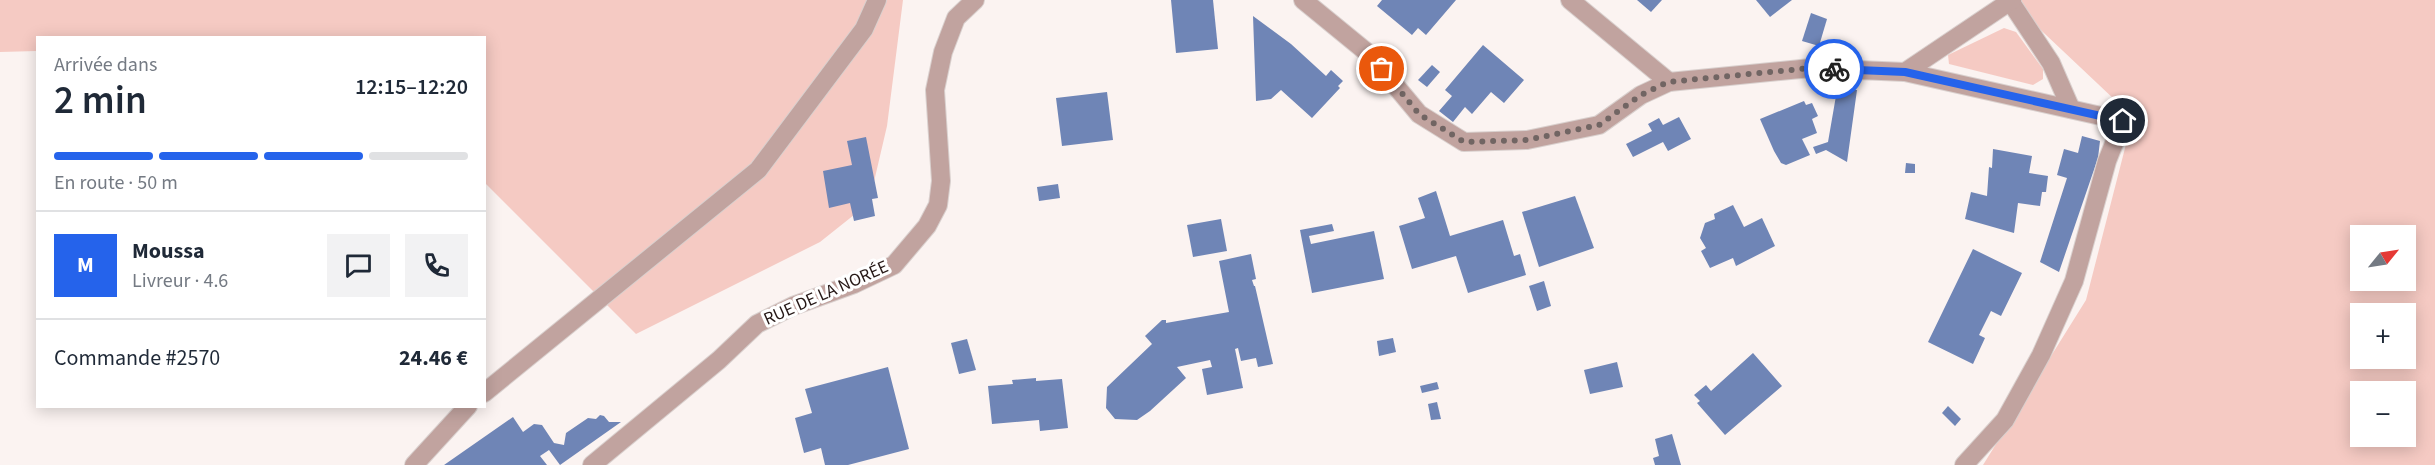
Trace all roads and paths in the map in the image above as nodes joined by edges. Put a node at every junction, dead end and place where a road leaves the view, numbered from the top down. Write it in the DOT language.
graph roads {
  1 [pos="877,0"];
  2 [pos="975,0"];
  3 [pos="1303,0"];
  4 [pos="1570,0"];
  5 [pos="2011,1"];
  6 [pos="1905,72"];
  7 [pos="1668,82"];
  8 [pos="2071,109"];
  9 [pos="486,391"];
  10 [pos="466,408"];
  11 [pos="414,465"];
  12 [pos="592,465"];
  13 [pos="1964,465"];
  1 -- 9 [label="street"];
  2 -- 12 [label="street, RUE DE LA NORÉE"];
  3 -- 7 [label="street"];
  4 -- 7 [label="street"];
  5 -- 6 [label="street"];
  5 -- 8 [label="street"];
  6 -- 7 [label="street"];
  6 -- 8 [label="street"];
  8 -- 13 [label="street"];
  10 -- 11 [label="street"];
}
